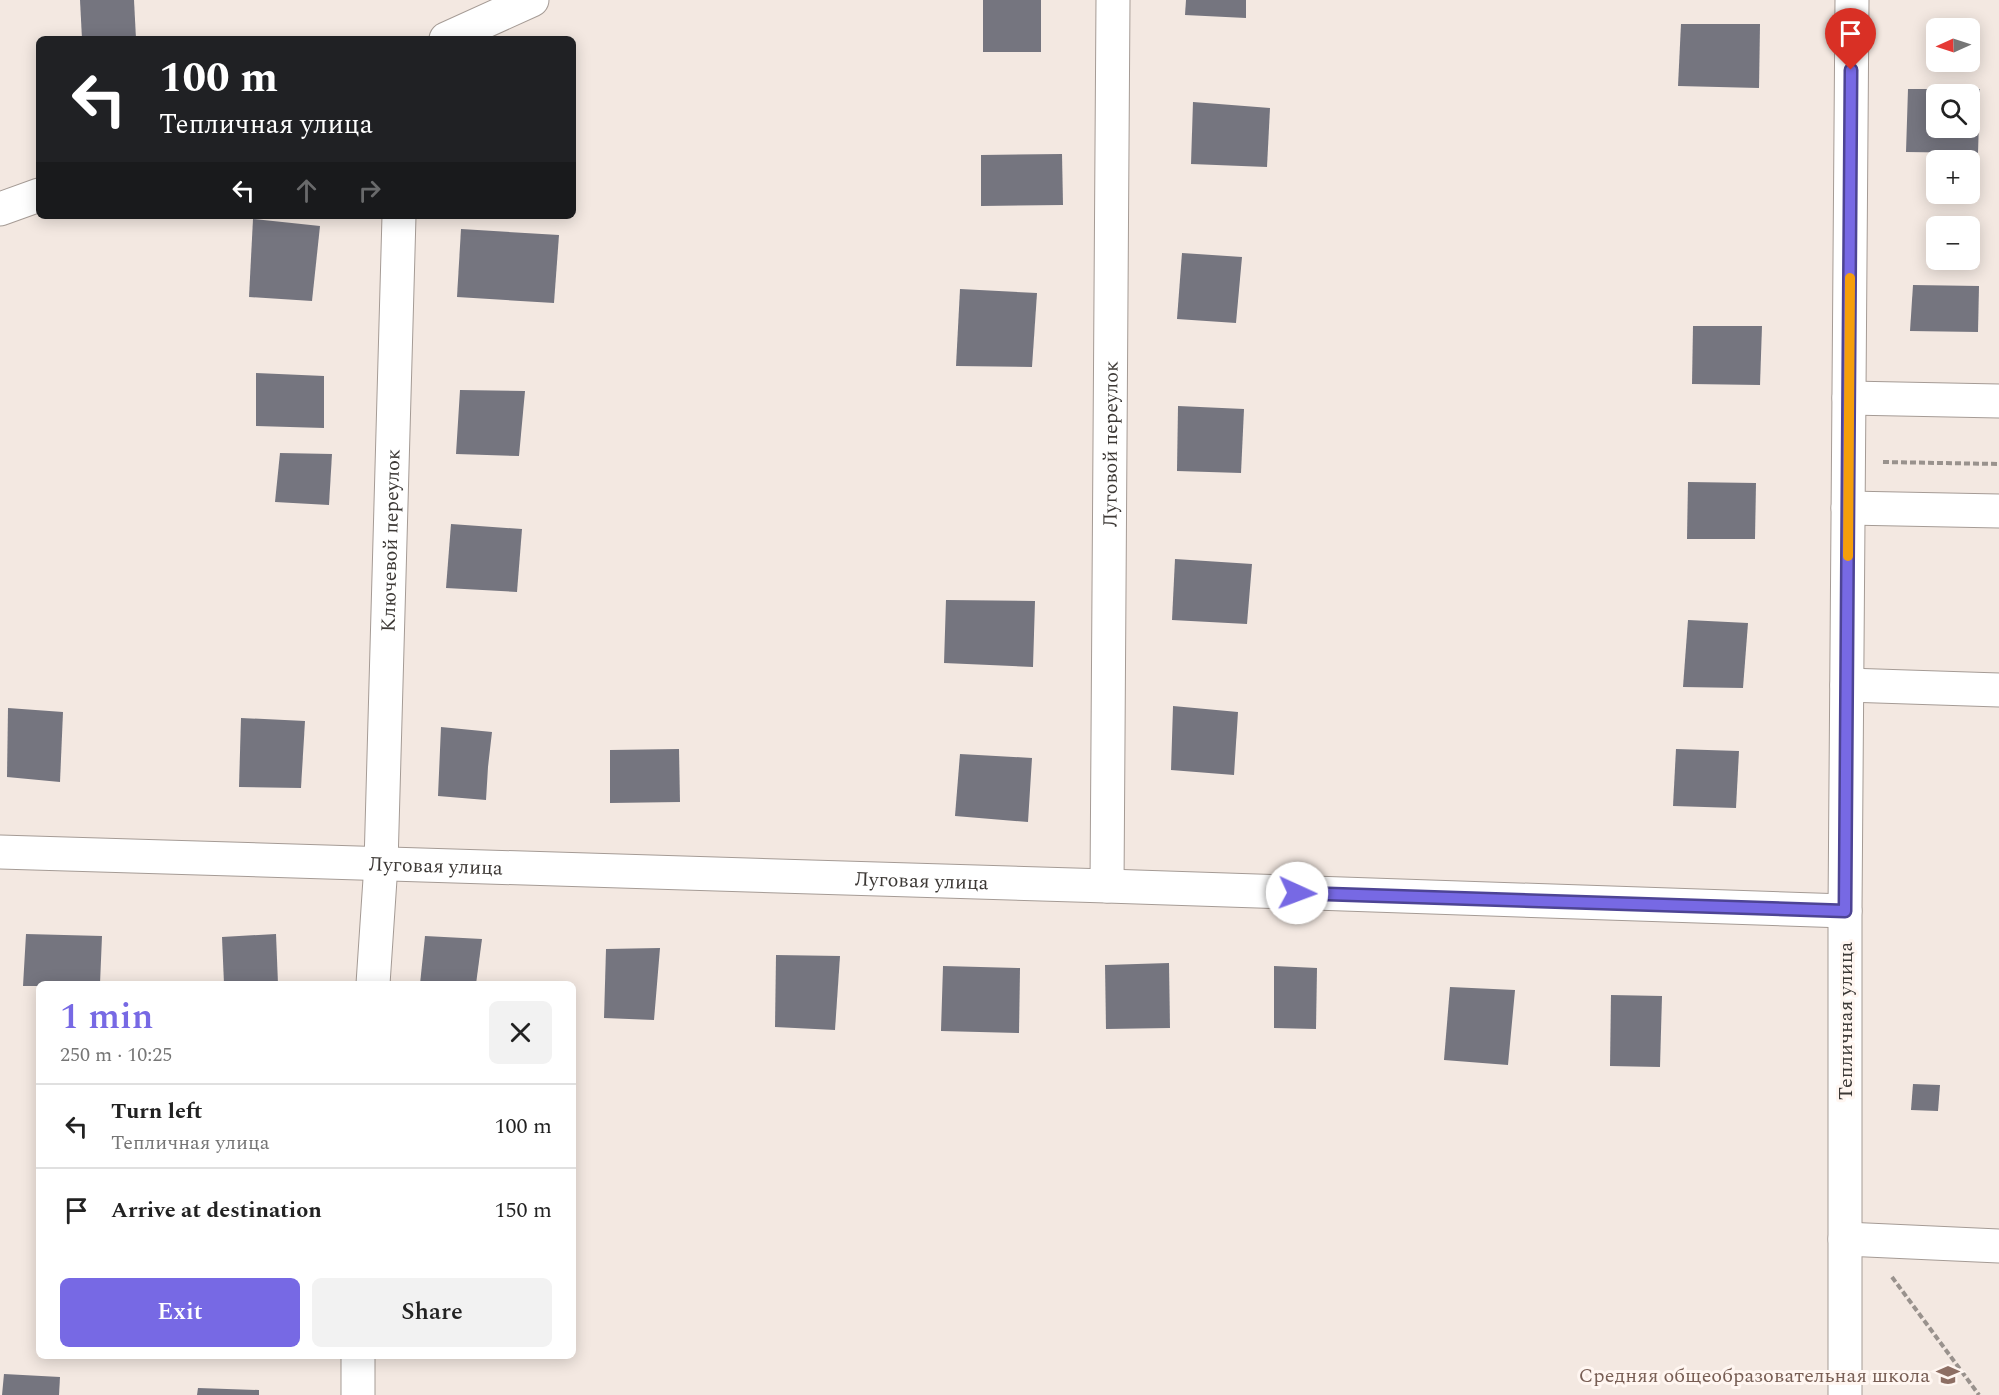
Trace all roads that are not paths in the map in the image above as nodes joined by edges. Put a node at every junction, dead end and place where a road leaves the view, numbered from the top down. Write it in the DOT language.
graph roads {
  1 [pos="532,0"];
  2 [pos="1113,0"];
  3 [pos="1852,0"];
  4 [pos="453,36"];
  5 [pos="36,196"];
  6 [pos="0,209"];
  7 [pos="399,219"];
  8 [pos="1849,398"];
  9 [pos="1999,401"];
  10 [pos="1848,508"];
  11 [pos="1999,512"];
  12 [pos="1847,685"];
  13 [pos="1999,690"];
  14 [pos="0,852"];
  15 [pos="381,864"];
  16 [pos="1107,886"];
  17 [pos="1845,911"];
  18 [pos="373,981"];
  19 [pos="1855,1239"];
  20 [pos="1999,1246"];
  21 [pos="358,1359"];
  22 [pos="358,1395"];
  23 [pos="1845,1395"];
  1 -- 4 [label="street"];
  2 -- 16 [label="street, Луговой переулок"];
  3 -- 8 [label="street, Тепличная улица"];
  5 -- 6 [label="street"];
  7 -- 15 [label="street, Ключевой переулок"];
  8 -- 9 [label="street"];
  8 -- 10 [label="street, Тепличная улица"];
  10 -- 11 [label="street"];
  10 -- 12 [label="street, Тепличная улица"];
  12 -- 13 [label="street"];
  12 -- 17 [label="street, Тепличная улица"];
  14 -- 15 [label="street, Луговая улица"];
  15 -- 16 [label="street, Луговая улица"];
  15 -- 18 [label="street, Ключевой переулок"];
  16 -- 17 [label="street, Луговая улица"];
  17 -- 19 [label="street, Тепличная улица"];
  19 -- 20 [label="street"];
  19 -- 23 [label="street, Тепличная улица"];
  21 -- 22 [label="street"];
}
